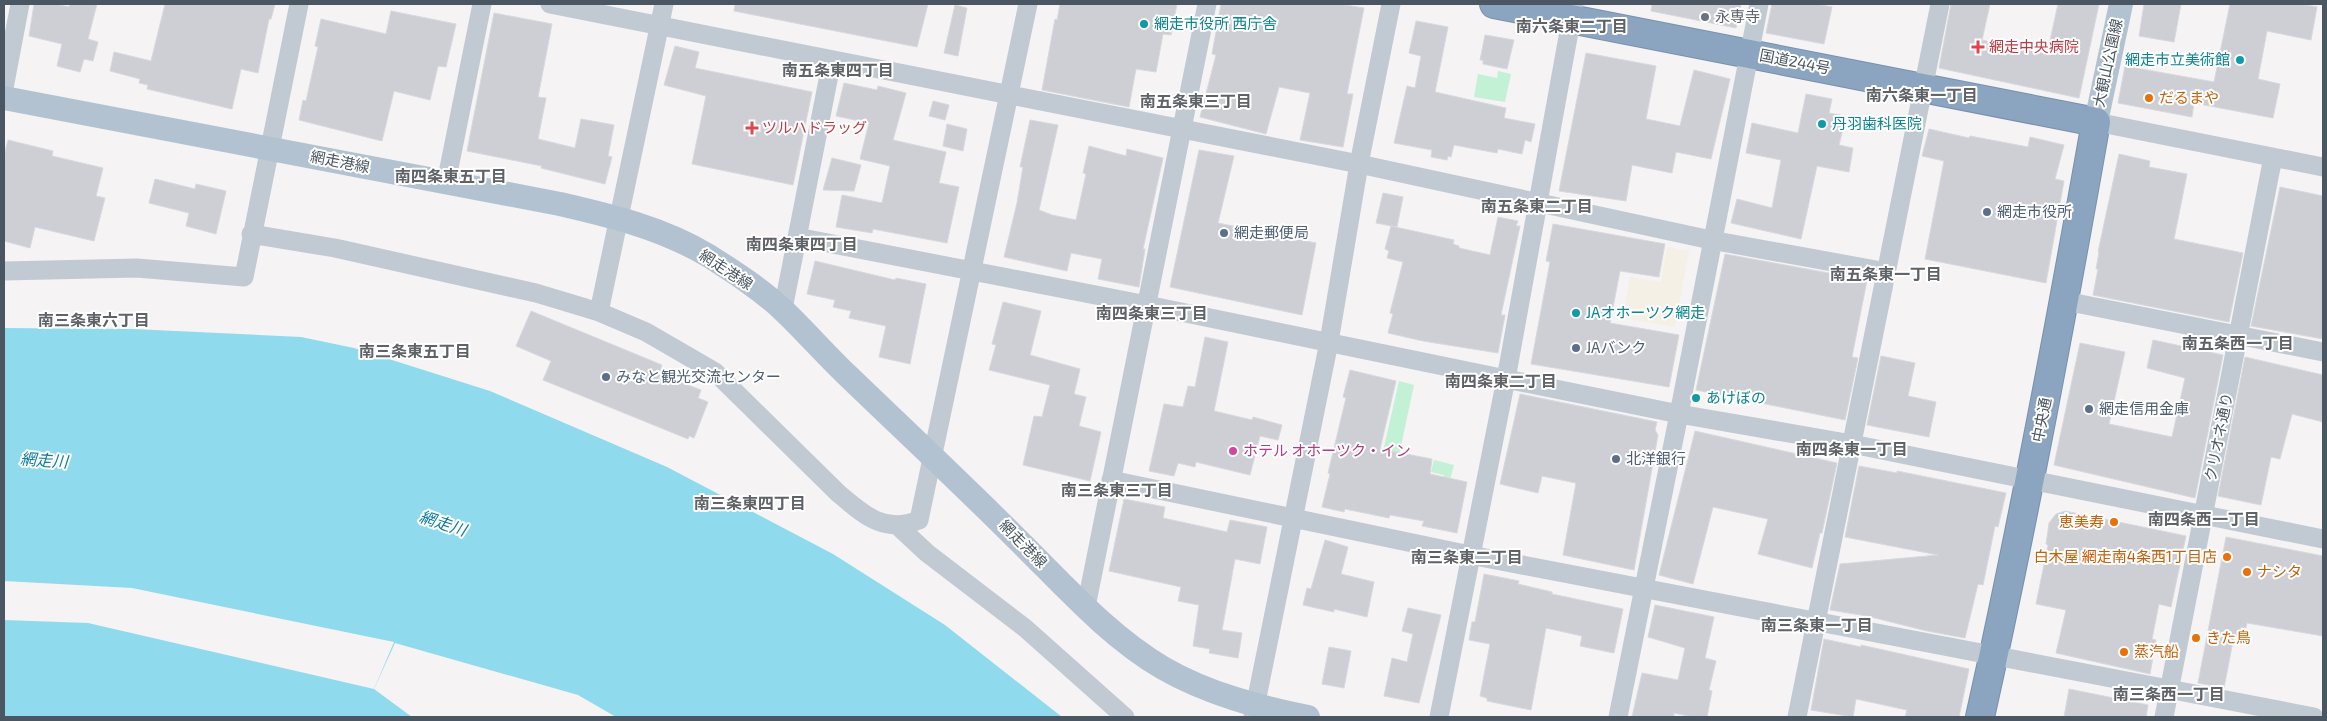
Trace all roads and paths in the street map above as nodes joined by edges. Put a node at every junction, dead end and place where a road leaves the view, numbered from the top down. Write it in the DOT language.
graph roads {
  1 [pos="20,4"];
  2 [pos="299,4"];
  3 [pos="482,4"];
  4 [pos="550,4"];
  5 [pos="664,4"];
  6 [pos="1028,4"];
  7 [pos="1207,4"];
  8 [pos="1391,4"];
  9 [pos="1494,4"];
  10 [pos="1759,4"];
  11 [pos="1940,4"];
  12 [pos="2121,4"];
  13 [pos="1572,11"];
  14 [pos="660,26"];
  15 [pos="1749,54"];
  16 [pos="832,60"];
  17 [pos="1923,87"];
  18 [pos="4,88"];
  19 [pos="1010,95"];
  20 [pos="4,98"];
  21 [pos="2096,122"];
  22 [pos="1182,129"];
  23 [pos="271,148"];
  24 [pos="2273,157"];
  25 [pos="1359,164"];
  26 [pos="2323,167"];
  27 [pos="446,183"];
  28 [pos="1538,202"];
  29 [pos="620,218"];
  30 [pos="251,234"];
  31 [pos="797,236"];
  32 [pos="1712,240"];
  33 [pos="4,271"];
  34 [pos="972,271"];
  35 [pos="1887,272"];
  36 [pos="2065,302"];
  37 [pos="1147,305"];
  38 [pos="782,309"];
  39 [pos="599,312"];
  40 [pos="2238,336"];
  41 [pos="1329,342"];
  42 [pos="2323,352"];
  43 [pos="1506,379"];
  44 [pos="1680,414"];
  45 [pos="1852,444"];
  46 [pos="933,456"];
  47 [pos="1111,480"];
  48 [pos="2030,481"];
  49 [pos="2203,516"];
  50 [pos="1294,519"];
  51 [pos="898,526"];
  52 [pos="2323,539"];
  53 [pos="1470,555"];
  54 [pos="1645,588"];
  55 [pos="1086,607"];
  56 [pos="1817,621"];
  57 [pos="1994,656"];
  58 [pos="2169,690"];
  59 [pos="1255,712"];
  60 [pos="1125,717"];
  61 [pos="1308,717"];
  62 [pos="1439,717"];
  63 [pos="1618,717"];
  64 [pos="1798,717"];
  65 [pos="1980,717"];
  66 [pos="2164,717"];
  67 [pos="2314,717"];
  1 -- 18 [label="street"];
  2 -- 23 [label="street"];
  3 -- 27 [label="street"];
  4 -- 14 [label="street"];
  5 -- 14 [label="street"];
  6 -- 19 [label="street"];
  7 -- 22 [label="street"];
  8 -- 25 [label="street"];
  9 -- 13 [label="highway, 国道244号"];
  10 -- 15 [label="street"];
  11 -- 17 [label="street"];
  12 -- 21 [label="main road, 大観山公園線"];
  13 -- 15 [label="highway, 国道244号"];
  13 -- 28 [label="street"];
  14 -- 16 [label="street"];
  14 -- 29 [label="street"];
  15 -- 17 [label="highway, 国道244号"];
  15 -- 32 [label="street"];
  16 -- 19 [label="street"];
  16 -- 31 [label="street"];
  17 -- 21 [label="highway, 国道244号"];
  17 -- 35 [label="street"];
  19 -- 22 [label="street"];
  19 -- 34 [label="street"];
  20 -- 23 [label="main road, 網走港線"];
  21 -- 24 [label="street"];
  21 -- 36 [label="highway, 中央通"];
  22 -- 25 [label="street"];
  22 -- 37 [label="street"];
  23 -- 27 [label="main road, 網走港線"];
  23 -- 30 [label="street"];
  24 -- 26 [label="street"];
  24 -- 40 [label="street, クリオネ通り"];
  25 -- 28 [label="street"];
  25 -- 41 [label="street"];
  27 -- 29 [label="main road, 網走港線"];
  28 -- 32 [label="street"];
  28 -- 43 [label="street"];
  29 -- 38 [label="main road, 網走港線"];
  29 -- 39 [label="street"];
  30 -- 33 [label="street"];
  30 -- 39 [label="street"];
  31 -- 34 [label="street"];
  31 -- 38 [label="street"];
  32 -- 35 [label="street"];
  32 -- 44 [label="street"];
  34 -- 37 [label="street"];
  34 -- 46 [label="street"];
  35 -- 45 [label="street"];
  36 -- 40 [label="street"];
  36 -- 48 [label="highway, 中央通"];
  37 -- 41 [label="street"];
  37 -- 47 [label="street"];
  38 -- 46 [label="main road, 網走港線"];
  39 -- 51 [label="street"];
  40 -- 42 [label="street"];
  40 -- 49 [label="street, クリオネ通り"];
  41 -- 43 [label="street"];
  41 -- 50 [label="street"];
  43 -- 44 [label="street"];
  43 -- 53 [label="street"];
  44 -- 45 [label="street"];
  44 -- 54 [label="street"];
  45 -- 48 [label="street"];
  45 -- 56 [label="street"];
  46 -- 51 [label="street"];
  46 -- 55 [label="main road, 網走港線"];
  47 -- 50 [label="street"];
  47 -- 55 [label="street"];
  48 -- 49 [label="street"];
  48 -- 57 [label="highway, 中央通"];
  49 -- 52 [label="street"];
  49 -- 58 [label="street, クリオネ通り"];
  50 -- 53 [label="street"];
  50 -- 59 [label="street"];
  51 -- 60 [label="street"];
  53 -- 54 [label="street"];
  53 -- 62 [label="street"];
  54 -- 56 [label="street"];
  54 -- 63 [label="street"];
  55 -- 59 [label="main road, 網走港線"];
  56 -- 57 [label="street"];
  56 -- 64 [label="street"];
  57 -- 58 [label="street"];
  57 -- 65 [label="highway, 中央通"];
  58 -- 66 [label="street, クリオネ通り"];
  58 -- 67 [label="street"];
  59 -- 61 [label="main road, 網走港線"];
}
